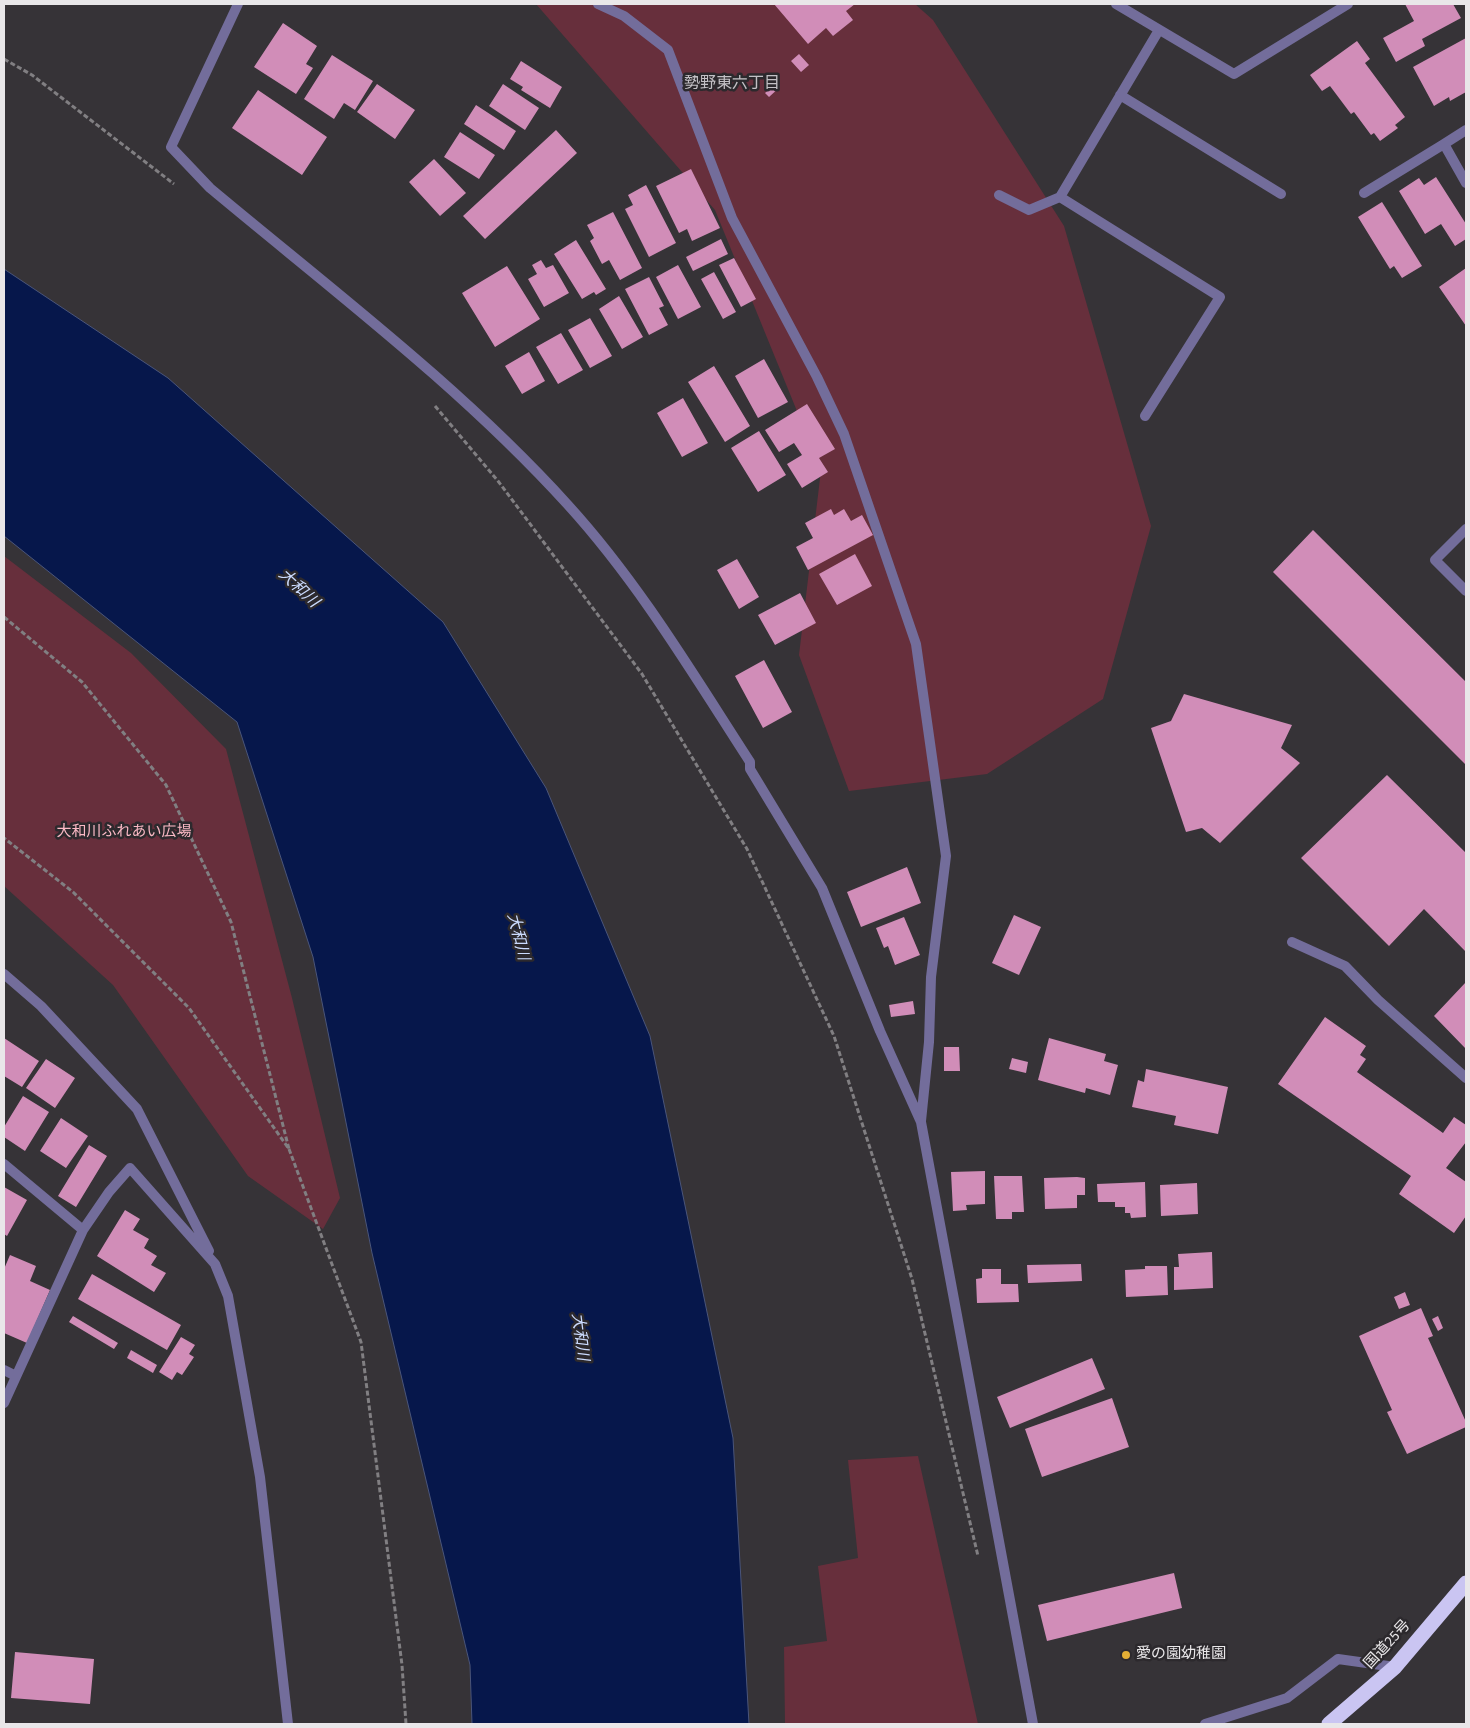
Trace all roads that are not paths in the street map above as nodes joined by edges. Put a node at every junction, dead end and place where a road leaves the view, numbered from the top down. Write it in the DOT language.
graph roads {
  1 [pos="238,4"];
  2 [pos="598,4"];
  3 [pos="1116,4"];
  4 [pos="1348,4"];
  5 [pos="1159,30"];
  6 [pos="1120,95"];
  7 [pos="1466,130"];
  8 [pos="1444,144"];
  9 [pos="1466,183"];
  10 [pos="1364,193"];
  11 [pos="1281,194"];
  12 [pos="999,195"];
  13 [pos="1060,197"];
  14 [pos="1145,416"];
  15 [pos="1466,529"];
  16 [pos="1466,591"];
  17 [pos="1292,942"];
  18 [pos="4,974"];
  19 [pos="1466,1078"];
  20 [pos="921,1122"];
  21 [pos="4,1164"];
  22 [pos="83,1230"];
  23 [pos="215,1264"];
  24 [pos="4,1370"];
  25 [pos="16,1376"];
  26 [pos="4,1403"];
  27 [pos="1464,1590"];
  28 [pos="1395,1667"];
  29 [pos="288,1724"];
  30 [pos="1033,1724"];
  31 [pos="1205,1724"];
  32 [pos="1329,1724"];
  1 -- 20 [label="street"];
  2 -- 20 [label="street"];
  3 -- 5 [label="street"];
  4 -- 5 [label="street"];
  5 -- 6 [label="street"];
  6 -- 11 [label="street"];
  6 -- 13 [label="street"];
  7 -- 8 [label="street"];
  8 -- 9 [label="street"];
  8 -- 10 [label="street"];
  12 -- 13 [label="street"];
  13 -- 14 [label="street"];
  15 -- 16 [label="street"];
  17 -- 19 [label="street"];
  18 -- 23 [label="street"];
  20 -- 30 [label="street"];
  21 -- 22 [label="street"];
  22 -- 23 [label="street"];
  22 -- 25 [label="street"];
  23 -- 29 [label="street"];
  24 -- 25 [label="street"];
  25 -- 26 [label="street"];
  27 -- 28 [label="highway, 国道25号"];
  28 -- 31 [label="street"];
  28 -- 32 [label="highway, 国道25号"];
}
